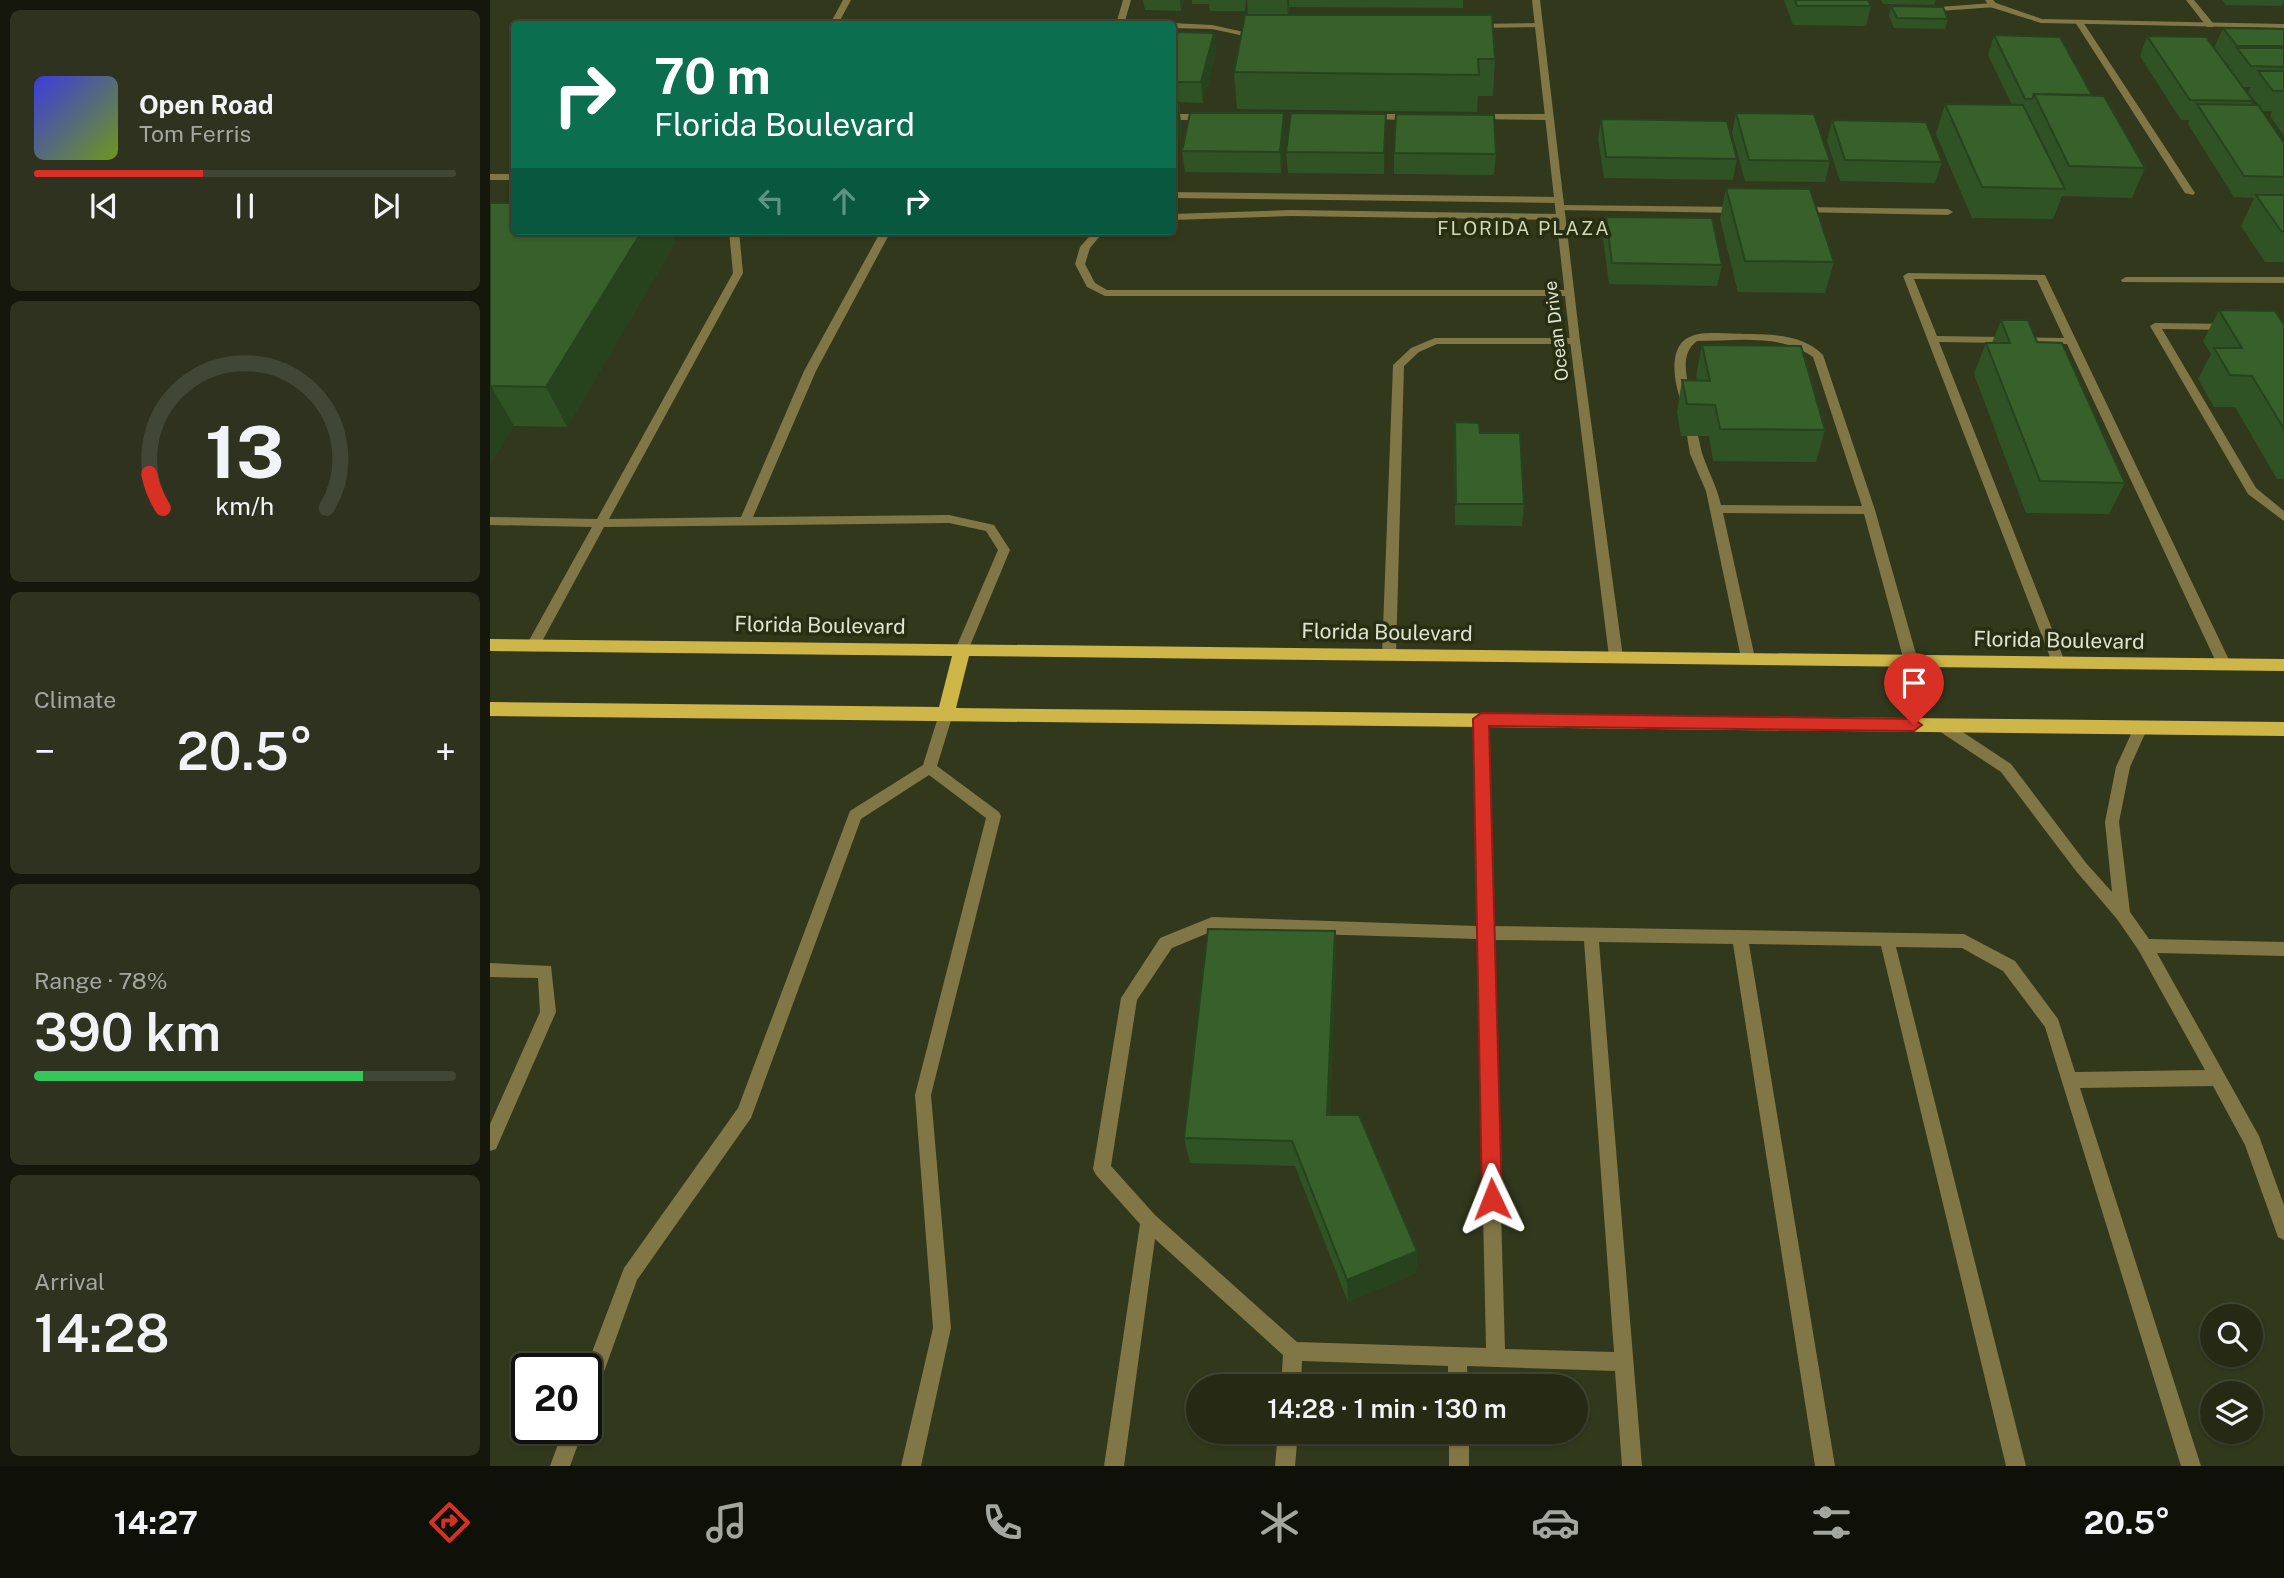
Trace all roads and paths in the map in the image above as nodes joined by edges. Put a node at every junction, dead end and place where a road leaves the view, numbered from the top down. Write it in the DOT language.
graph roads {
  1 [pos="847,0"];
  2 [pos="1127,0"];
  3 [pos="1536,0"];
  4 [pos="2190,0"];
  5 [pos="1991,2"];
  6 [pos="1912,11"];
  7 [pos="836,21"];
  8 [pos="1121,21"];
  9 [pos="2079,22"];
  10 [pos="1176,25"];
  11 [pos="1538,25"];
  12 [pos="2210,25"];
  13 [pos="1469,26"];
  14 [pos="2284,26"];
  15 [pos="1265,37"];
  16 [pos="1176,117"];
  17 [pos="1214,117"];
  18 [pos="1354,117"];
  19 [pos="1423,117"];
  20 [pos="1465,117"];
  21 [pos="1549,117"];
  22 [pos="490,177"];
  23 [pos="511,177"];
  24 [pos="2190,193"];
  25 [pos="1176,195"];
  26 [pos="1560,208"];
  27 [pos="1754,210"];
  28 [pos="1782,210"];
  29 [pos="1948,212"];
  30 [pos="1176,217"];
  31 [pos="734,235"];
  32 [pos="884,235"];
  33 [pos="1096,235"];
  34 [pos="2284,279"];
  35 [pos="2126,280"];
  36 [pos="1569,293"];
  37 [pos="2245,327"];
  38 [pos="1933,339"];
  39 [pos="1575,341"];
  40 [pos="2072,341"];
  41 [pos="1688,412"];
  42 [pos="1693,436"];
  43 [pos="1716,509"];
  44 [pos="1869,510"];
  45 [pos="2284,517"];
  46 [pos="490,521"];
  47 [pos="744,522"];
  48 [pos="600,523"];
  49 [pos="534,644"];
  50 [pos="490,645"];
  51 [pos="962,650"];
  52 [pos="1389,655"];
  53 [pos="1616,657"];
  54 [pos="1748,658"];
  55 [pos="1911,661"];
  56 [pos="2058,662"];
  57 [pos="2224,664"];
  58 [pos="2284,665"];
  59 [pos="490,709"];
  60 [pos="946,714"];
  61 [pos="1481,719"];
  62 [pos="1941,725"];
  63 [pos="2141,727"];
  64 [pos="2284,729"];
  65 [pos="929,768"];
  66 [pos="2122,914"];
  67 [pos="1485,933"];
  68 [pos="1591,935"];
  69 [pos="1740,937"];
  70 [pos="1887,940"];
  71 [pos="2146,946"];
  72 [pos="2284,949"];
  73 [pos="490,970"];
  74 [pos="2218,1078"];
  75 [pos="2069,1080"];
  76 [pos="490,1143"];
  77 [pos="1149,1221"];
  78 [pos="2284,1231"];
  79 [pos="1293,1351"];
  80 [pos="601,1353"];
  81 [pos="1457,1358"];
  82 [pos="1496,1359"];
  83 [pos="1623,1362"];
  84 [pos="1291,1374"];
  85 [pos="1458,1374"];
  86 [pos="568,1444"];
  87 [pos="1287,1444"];
  88 [pos="1458,1444"];
  89 [pos="560,1466"];
  90 [pos="911,1466"];
  91 [pos="1114,1466"];
  92 [pos="1285,1466"];
  93 [pos="1459,1466"];
  94 [pos="1632,1466"];
  95 [pos="1825,1466"];
  96 [pos="2016,1466"];
  97 [pos="2191,1466"];
  1 -- 7 [label="street"];
  2 -- 8 [label="street"];
  3 -- 11 [label="street, Ocean Drive"];
  4 -- 12 [label="street"];
  5 -- 6 [label="street"];
  5 -- 9 [label="street"];
  9 -- 12 [label="street"];
  9 -- 24 [label="street"];
  10 -- 15 [label="street"];
  11 -- 13 [label="street"];
  11 -- 21 [label="street, Ocean Drive"];
  12 -- 14 [label="street"];
  16 -- 17 [label="street"];
  18 -- 19 [label="street"];
  20 -- 21 [label="street"];
  21 -- 26 [label="street, Ocean Drive"];
  22 -- 23 [label="street"];
  25 -- 26 [label="street"];
  26 -- 27 [label="street"];
  26 -- 30 [label="street"];
  26 -- 36 [label="street, Ocean Drive"];
  28 -- 29 [label="street"];
  31 -- 48 [label="street"];
  32 -- 47 [label="street"];
  33 -- 36 [label="street"];
  34 -- 35 [label="street"];
  36 -- 39 [label="street, Ocean Drive"];
  37 -- 45 [label="street"];
  38 -- 40 [label="street"];
  38 -- 40 [label="street"];
  38 -- 56 [label="street"];
  39 -- 52 [label="street"];
  39 -- 53 [label="street, Ocean Drive"];
  40 -- 57 [label="street"];
  41 -- 44 [label="street"];
  42 -- 43 [label="street"];
  43 -- 44 [label="street"];
  43 -- 54 [label="street"];
  44 -- 55 [label="street"];
  46 -- 48 [label="street"];
  47 -- 48 [label="street"];
  47 -- 51 [label="street"];
  48 -- 49 [label="street"];
  49 -- 50 [label="main road, Florida Boulevard"];
  49 -- 51 [label="main road, Florida Boulevard"];
  51 -- 52 [label="main road, Florida Boulevard"];
  51 -- 60 [label="main road"];
  52 -- 53 [label="main road, Florida Boulevard"];
  53 -- 54 [label="main road, Florida Boulevard"];
  54 -- 55 [label="main road, Florida Boulevard"];
  55 -- 56 [label="main road, Florida Boulevard"];
  56 -- 57 [label="main road, Florida Boulevard"];
  57 -- 58 [label="main road, Florida Boulevard"];
  59 -- 60 [label="main road"];
  60 -- 61 [label="main road"];
  60 -- 65 [label="street"];
  61 -- 62 [label="main road"];
  61 -- 67 [label="street"];
  62 -- 63 [label="main road"];
  62 -- 66 [label="street"];
  63 -- 64 [label="main road"];
  63 -- 66 [label="street"];
  65 -- 80 [label="street"];
  65 -- 90 [label="street"];
  66 -- 71 [label="street"];
  67 -- 68 [label="street"];
  67 -- 77 [label="street"];
  67 -- 82 [label="street"];
  68 -- 69 [label="street"];
  68 -- 83 [label="street"];
  69 -- 70 [label="street"];
  69 -- 95 [label="street"];
  70 -- 75 [label="street"];
  70 -- 96 [label="street"];
  71 -- 72 [label="street"];
  71 -- 74 [label="street"];
  73 -- 76 [label="street"];
  74 -- 75 [label="street"];
  74 -- 78 [label="street"];
  75 -- 97 [label="street"];
  77 -- 79 [label="street"];
  77 -- 91 [label="street"];
  79 -- 81 [label="street"];
  79 -- 84 [label="street"];
  81 -- 82 [label="street"];
  81 -- 85 [label="street"];
  82 -- 83 [label="street"];
  83 -- 94 [label="street"];
  86 -- 89 [label="street"];
  87 -- 92 [label="street"];
  88 -- 93 [label="street"];
}
